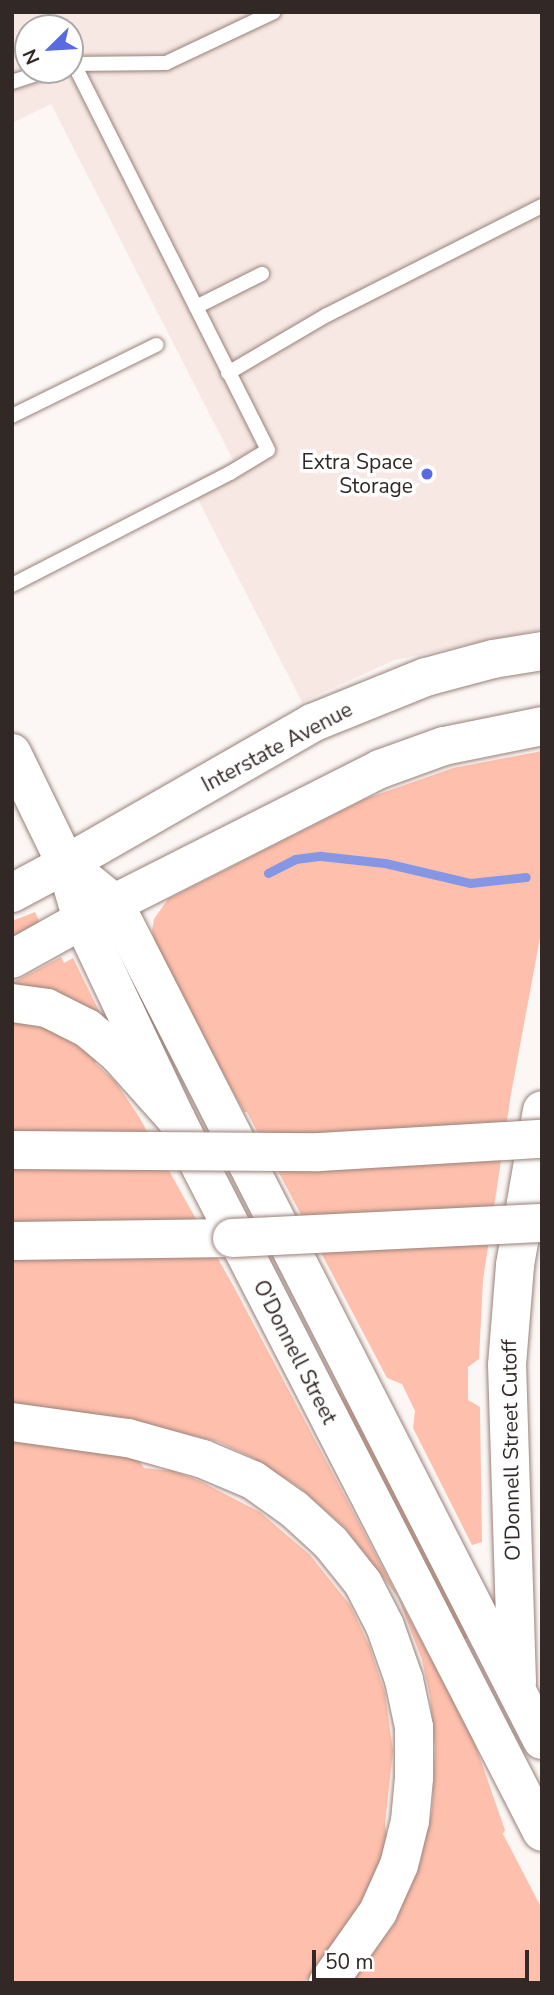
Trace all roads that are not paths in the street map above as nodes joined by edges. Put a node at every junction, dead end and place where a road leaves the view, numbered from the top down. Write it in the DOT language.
graph roads {
  1 [pos="274,12"];
  2 [pos="84,63"];
  3 [pos="82,84"];
  4 [pos="542,206"];
  5 [pos="262,274"];
  6 [pos="195,307"];
  7 [pos="156,345"];
  8 [pos="228,373"];
  9 [pos="12,416"];
  10 [pos="12,585"];
  11 [pos="542,651"];
  12 [pos="542,726"];
  13 [pos="12,753"];
  14 [pos="66,864"];
  15 [pos="12,893"];
  16 [pos="98,912"];
  17 [pos="12,959"];
  18 [pos="12,1003"];
  19 [pos="542,1110"];
  20 [pos="176,1119"];
  21 [pos="542,1139"];
  22 [pos="12,1150"];
  23 [pos="542,1223"];
  24 [pos="12,1241"];
  25 [pos="12,1422"];
  26 [pos="518,1693"];
  27 [pos="542,1740"];
  28 [pos="522,1793"];
  29 [pos="542,1832"];
  30 [pos="328,1983"];
  1 -- 2 [label="lane"];
  3 -- 6 [label="lane"];
  4 -- 8 [label="lane"];
  5 -- 6 [label="lane"];
  6 -- 8 [label="lane"];
  7 -- 9 [label="lane"];
  8 -- 10 [label="lane"];
  11 -- 14 [label="main road, Interstate Avenue"];
  12 -- 16 [label="main road"];
  13 -- 14 [label="main road, O'Donnell Street"];
  14 -- 15 [label="main road, Interstate Avenue"];
  14 -- 16 [label="main road, O'Donnell Street"];
  16 -- 17 [label="main road"];
  16 -- 20 [label="main road, O'Donnell Street"];
  16 -- 26 [label="main road, O'Donnell Street"];
  18 -- 20 [label="main road"];
  19 -- 26 [label="main road, O'Donnell Street Cutoff"];
  20 -- 28 [label="main road, O'Donnell Street"];
  21 -- 22 [label="main road, bridge"];
  23 -- 24 [label="main road, bridge"];
  25 -- 30 [label="main road"];
  26 -- 27 [label="main road, O'Donnell Street"];
  26 -- 28 [label="main road, O'Donnell Street Cutoff"];
  28 -- 29 [label="main road, O'Donnell Street"];
}
